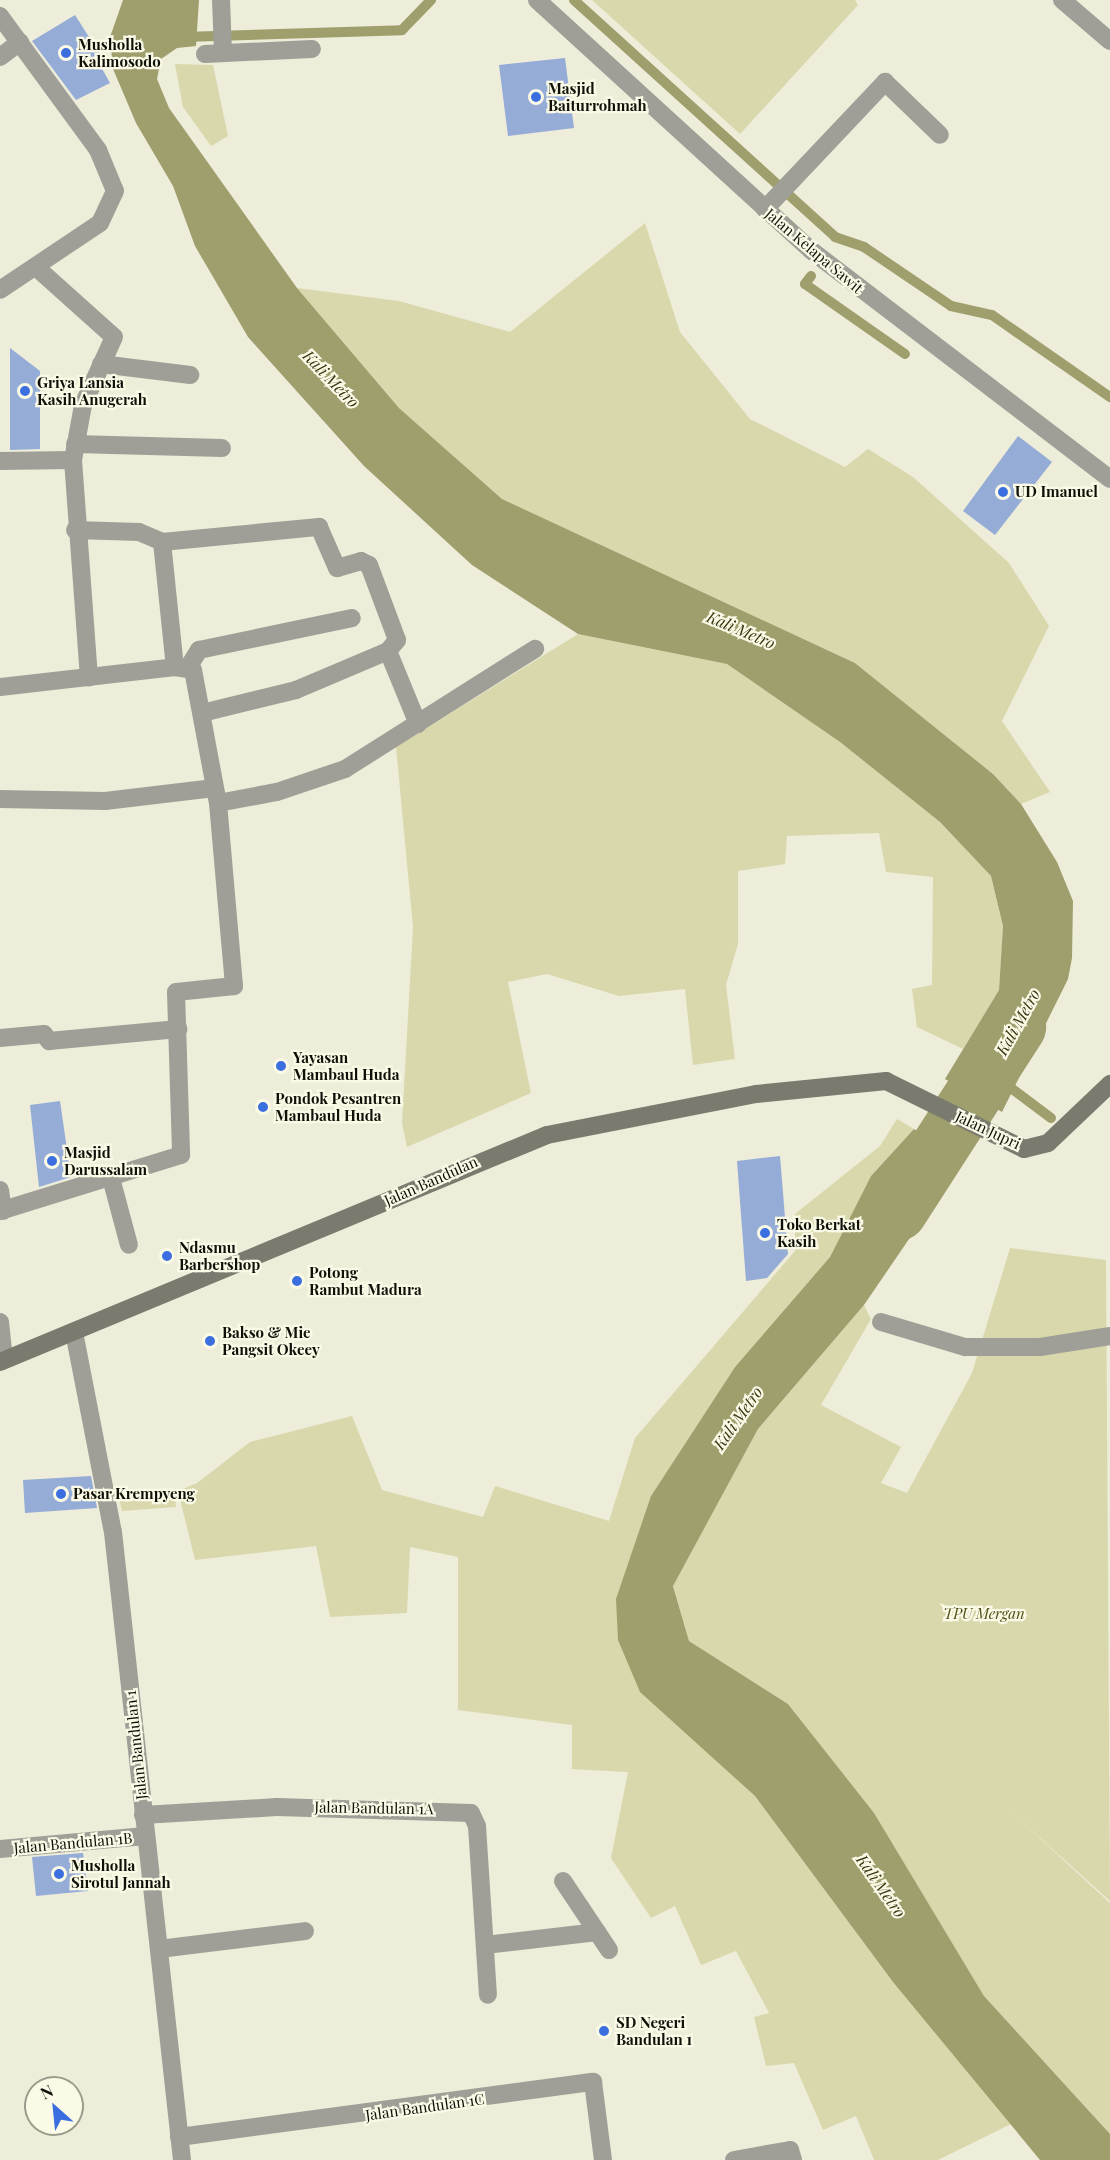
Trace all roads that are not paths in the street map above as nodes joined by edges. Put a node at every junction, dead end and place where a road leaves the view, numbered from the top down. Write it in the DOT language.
graph roads {
  1 [pos="537,0"];
  2 [pos="1062,0"];
  3 [pos="222,9"];
  4 [pos="0,16"];
  5 [pos="1110,41"];
  6 [pos="20,42"];
  7 [pos="312,48"];
  8 [pos="223,51"];
  9 [pos="205,54"];
  10 [pos="0,57"];
  11 [pos="940,135"];
  12 [pos="769,205"];
  13 [pos="37,268"];
  14 [pos="0,290"];
  15 [pos="101,364"];
  16 [pos="190,375"];
  17 [pos="222,448"];
  18 [pos="74,452"];
  19 [pos="0,461"];
  20 [pos="1110,479"];
  21 [pos="75,530"];
  22 [pos="162,542"];
  23 [pos="352,618"];
  24 [pos="535,649"];
  25 [pos="388,651"];
  26 [pos="182,667"];
  27 [pos="88,677"];
  28 [pos="0,687"];
  29 [pos="202,713"];
  30 [pos="418,724"];
  31 [pos="216,795"];
  32 [pos="0,799"];
  33 [pos="0,806"];
  34 [pos="178,1029"];
  35 [pos="0,1038"];
  36 [pos="885,1082"];
  37 [pos="1110,1084"];
  38 [pos="111,1178"];
  39 [pos="0,1190"];
  40 [pos="1,1211"];
  41 [pos="129,1245"];
  42 [pos="0,1322"];
  43 [pos="881,1322"];
  44 [pos="74,1332"];
  45 [pos="1110,1336"];
  46 [pos="2,1361"];
  47 [pos="143,1815"];
  48 [pos="145,1836"];
  49 [pos="0,1849"];
  50 [pos="563,1881"];
  51 [pos="305,1931"];
  52 [pos="597,1932"];
  53 [pos="485,1945"];
  54 [pos="159,1949"];
  55 [pos="609,1950"];
  56 [pos="488,1995"];
  57 [pos="179,2137"];
  58 [pos="182,2160"];
  59 [pos="603,2160"];
  60 [pos="734,2160"];
  61 [pos="793,2160"];
  1 -- 12 [label="street, Jalan Kelapa Sawit"];
  2 -- 5 [label="street"];
  3 -- 8 [label="street"];
  4 -- 6 [label="street"];
  6 -- 10 [label="street"];
  6 -- 13 [label="street"];
  7 -- 8 [label="street"];
  8 -- 9 [label="street"];
  11 -- 12 [label="street"];
  12 -- 20 [label="street, Jalan Kelapa Sawit"];
  13 -- 14 [label="street"];
  13 -- 15 [label="street"];
  15 -- 16 [label="street"];
  15 -- 18 [label="street"];
  17 -- 18 [label="street"];
  18 -- 19 [label="street"];
  18 -- 21 [label="street"];
  21 -- 22 [label="street"];
  21 -- 27 [label="street"];
  22 -- 25 [label="street"];
  22 -- 26 [label="street"];
  23 -- 26 [label="street"];
  24 -- 30 [label="street"];
  25 -- 29 [label="street"];
  25 -- 30 [label="street"];
  26 -- 27 [label="street"];
  26 -- 29 [label="street"];
  27 -- 28 [label="street"];
  29 -- 31 [label="street"];
  30 -- 31 [label="street"];
  31 -- 32 [label="street"];
  31 -- 34 [label="street"];
  32 -- 33 [label="street"];
  34 -- 35 [label="street"];
  34 -- 38 [label="street"];
  36 -- 37 [label="main road, Jalan Jupri"];
  36 -- 44 [label="main road, Jalan Bandulan"];
  38 -- 40 [label="street"];
  38 -- 41 [label="street"];
  39 -- 40 [label="street"];
  42 -- 46 [label="street"];
  43 -- 45 [label="street"];
  44 -- 46 [label="main road, Jalan Bandulan"];
  44 -- 47 [label="street, Jalan Bandulan 1"];
  47 -- 48 [label="street, Jalan Bandulan 1"];
  47 -- 53 [label="street, Jalan Bandulan 1A"];
  48 -- 49 [label="street, Jalan Bandulan 1B"];
  48 -- 54 [label="street, Jalan Bandulan 1"];
  50 -- 52 [label="street"];
  51 -- 54 [label="street"];
  52 -- 53 [label="street"];
  52 -- 55 [label="street"];
  53 -- 56 [label="street, Jalan Bandulan 1A"];
  54 -- 57 [label="street, Jalan Bandulan 1"];
  57 -- 58 [label="street, Jalan Bandulan 1"];
  57 -- 59 [label="street, Jalan Bandulan 1C"];
  60 -- 61 [label="street"];
}
